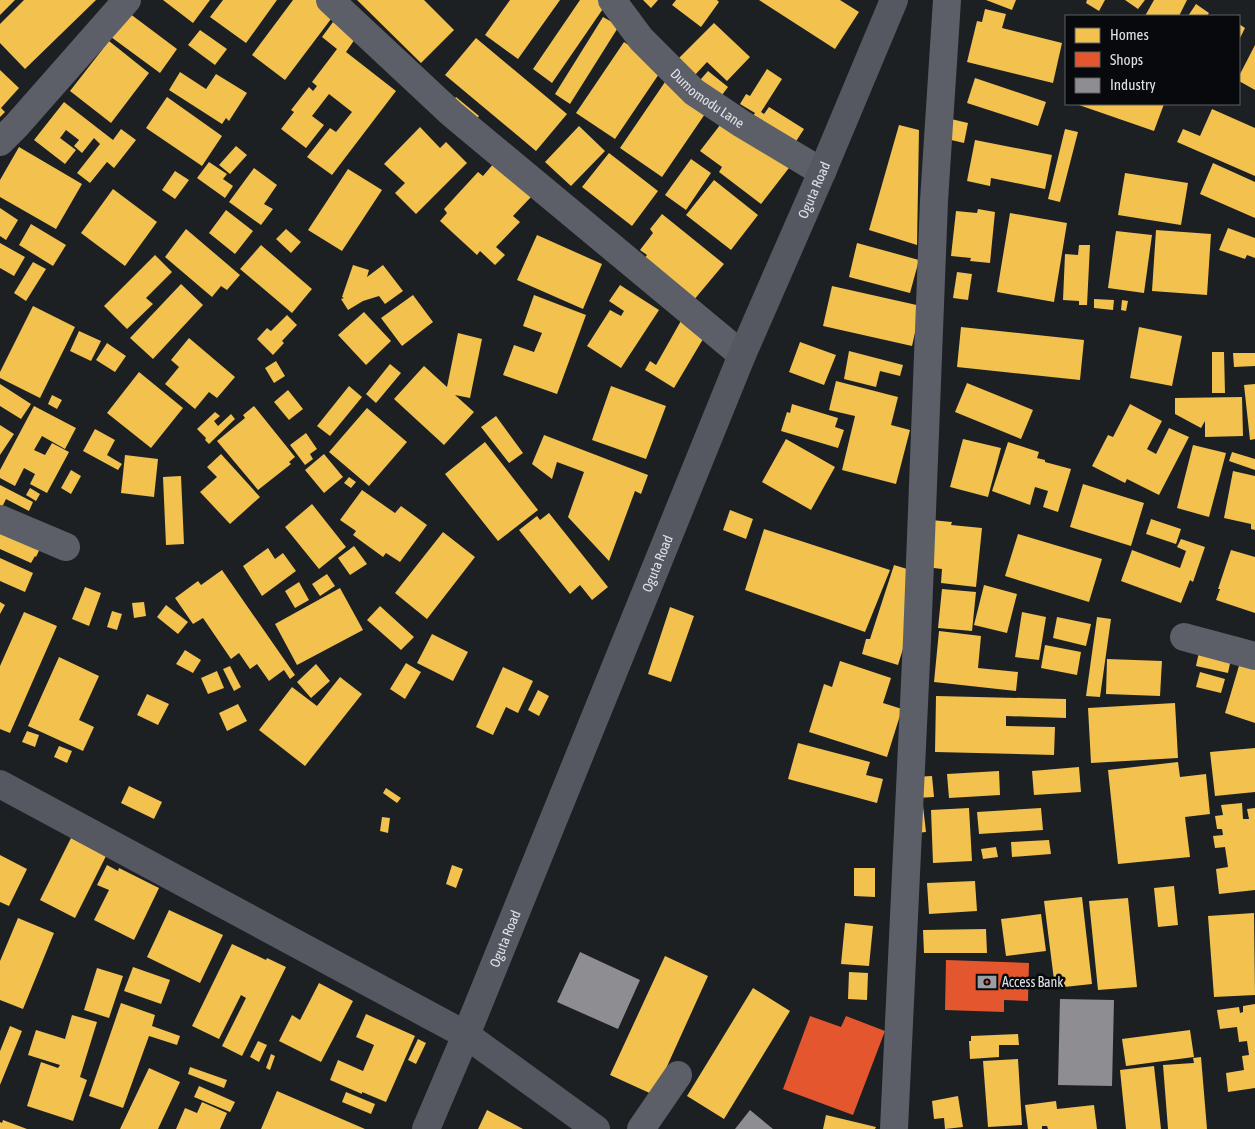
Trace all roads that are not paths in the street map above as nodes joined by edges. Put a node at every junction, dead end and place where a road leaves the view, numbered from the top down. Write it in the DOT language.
graph roads {
  1 [pos="127,0"];
  2 [pos="330,0"];
  3 [pos="612,0"];
  4 [pos="894,0"];
  5 [pos="947,0"];
  6 [pos="0,142"];
  7 [pos="822,172"];
  8 [pos="742,355"];
  9 [pos="0,519"];
  10 [pos="66,547"];
  11 [pos="1184,637"];
  12 [pos="1255,656"];
  13 [pos="0,784"];
  14 [pos="466,1035"];
  15 [pos="678,1075"];
  16 [pos="426,1129"];
  17 [pos="596,1129"];
  18 [pos="641,1129"];
  19 [pos="894,1129"];
  1 -- 6 [label="street"];
  2 -- 8 [label="street"];
  3 -- 7 [label="street, Dumomodu Lane"];
  4 -- 7 [label="main road, Oguta Road"];
  5 -- 19 [label="street"];
  7 -- 8 [label="main road, Oguta Road"];
  8 -- 14 [label="main road, Oguta Road"];
  9 -- 10 [label="street"];
  11 -- 12 [label="street"];
  13 -- 14 [label="main road"];
  14 -- 16 [label="main road, Oguta Road"];
  14 -- 17 [label="main road"];
  15 -- 18 [label="street"];
}
